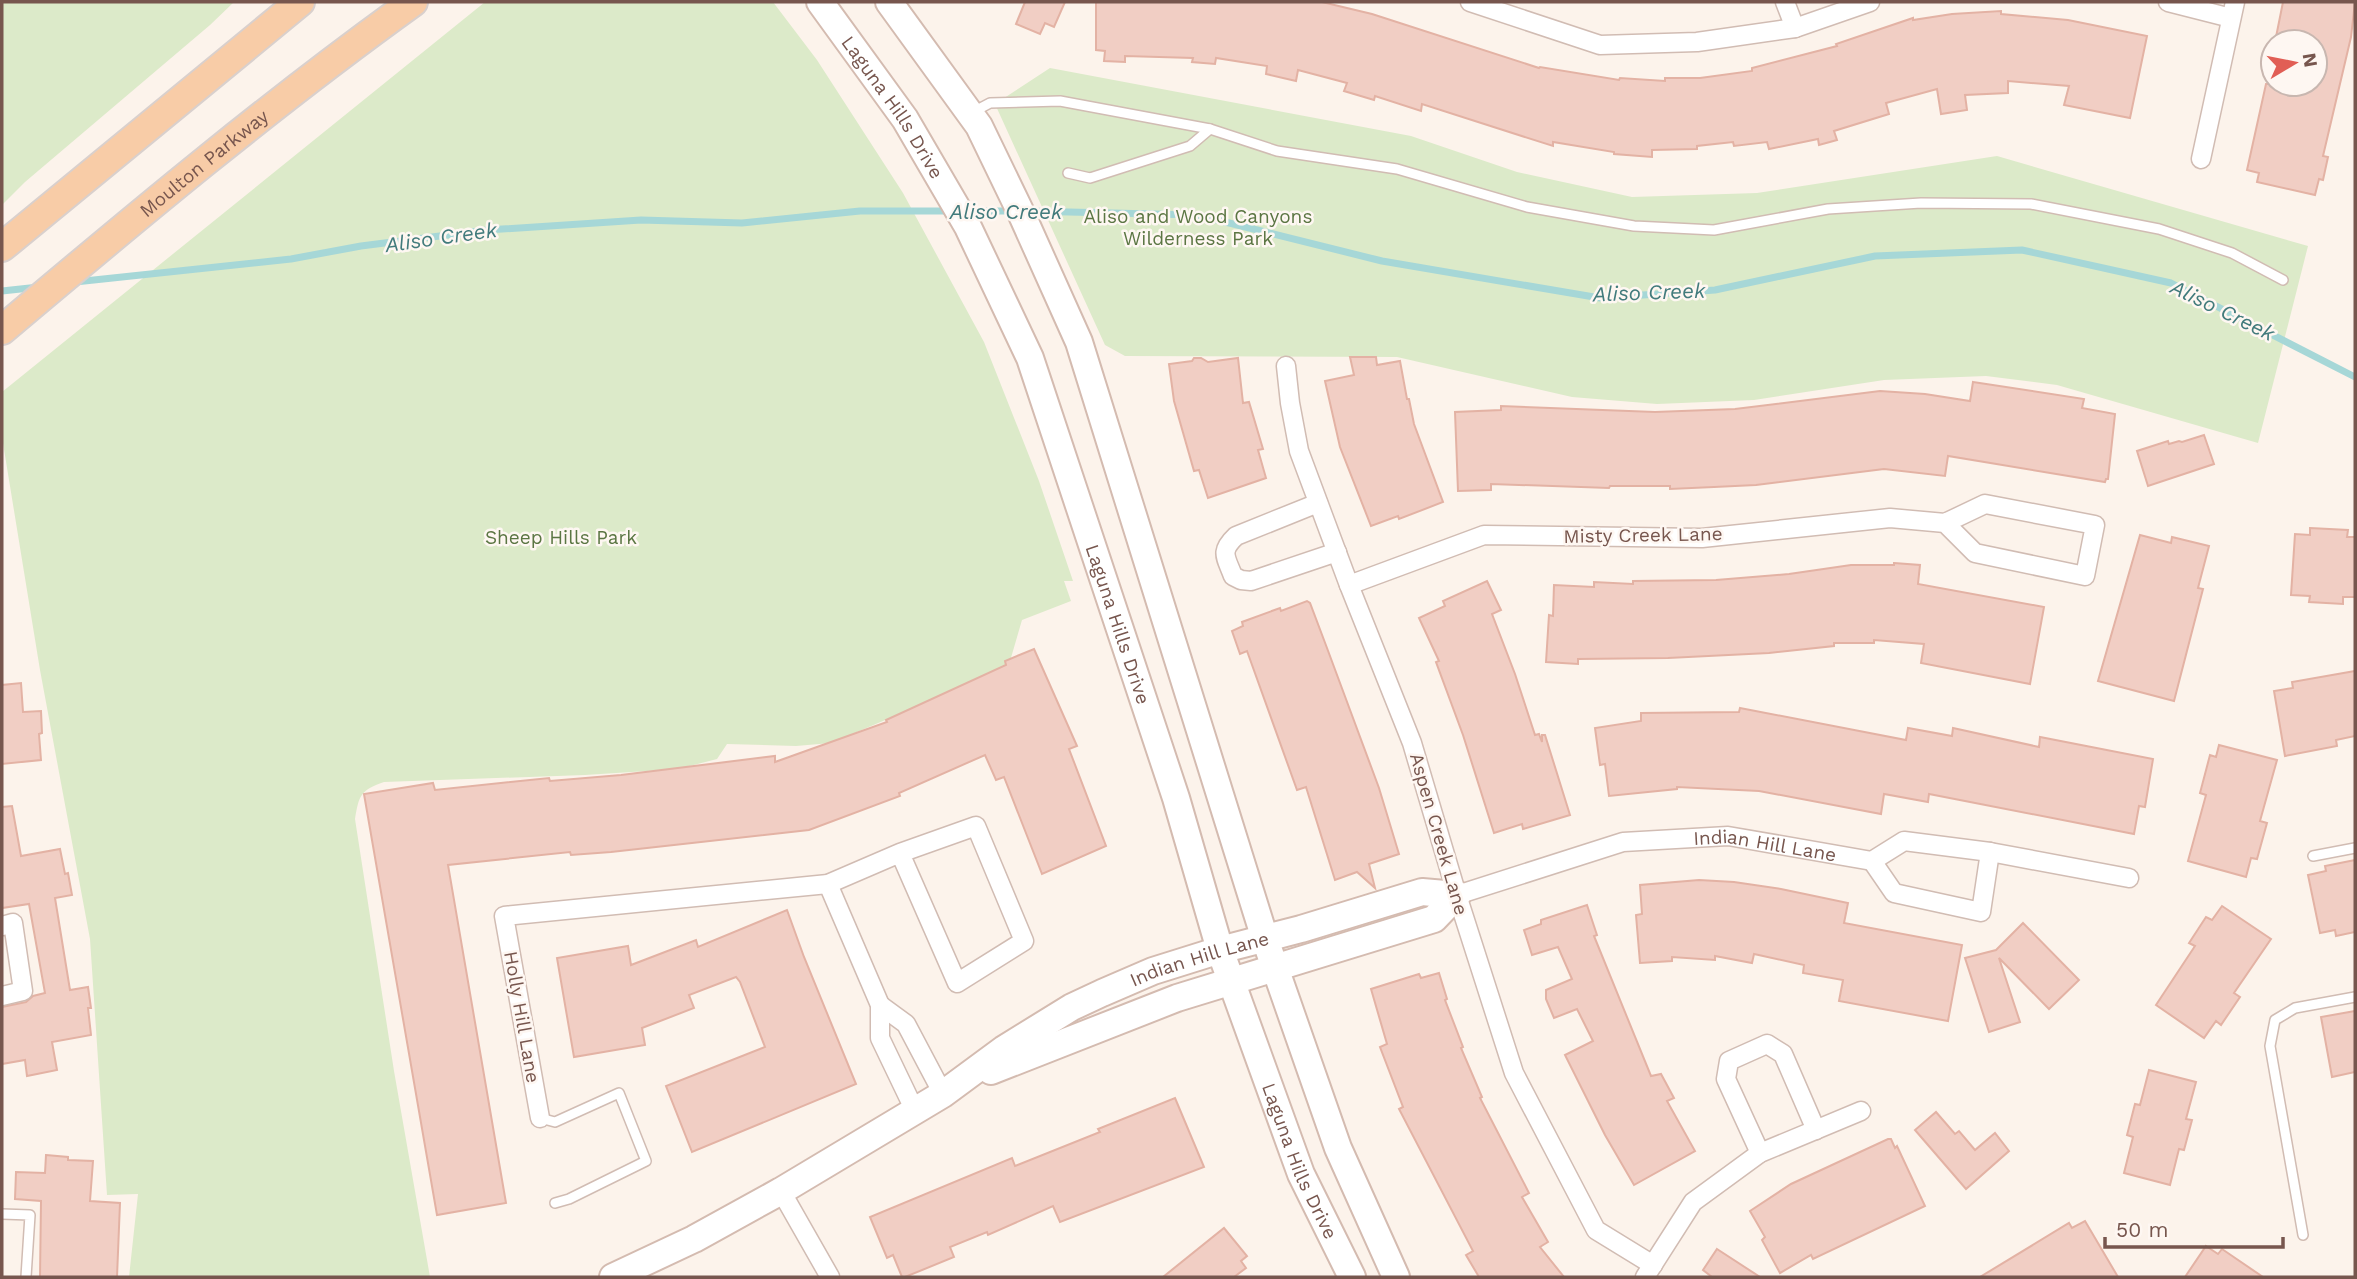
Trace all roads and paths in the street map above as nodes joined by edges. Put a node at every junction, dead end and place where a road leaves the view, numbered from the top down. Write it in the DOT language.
graph roads {
  1 [pos="300,2"];
  2 [pos="413,2"];
  3 [pos="820,2"];
  4 [pos="889,2"];
  5 [pos="1470,2"];
  6 [pos="1785,2"];
  7 [pos="1868,2"];
  8 [pos="2168,2"];
  9 [pos="2233,10"];
  10 [pos="1795,28"];
  11 [pos="975,120"];
  12 [pos="1210,129"];
  13 [pos="2201,159"];
  14 [pos="1068,173"];
  15 [pos="2,247"];
  16 [pos="2283,279"];
  17 [pos="2,330"];
  18 [pos="1286,366"];
  19 [pos="1318,503"];
  20 [pos="1945,523"];
  21 [pos="1337,552"];
  22 [pos="1349,585"];
  23 [pos="2355,848"];
  24 [pos="1990,852"];
  25 [pos="901,853"];
  26 [pos="2313,856"];
  27 [pos="1872,861"];
  28 [pos="2129,878"];
  29 [pos="828,884"];
  30 [pos="1457,895"];
  31 [pos="2,926"];
  32 [pos="1265,939"];
  33 [pos="1220,950"];
  34 [pos="1275,968"];
  35 [pos="1231,981"];
  36 [pos="2,996"];
  37 [pos="2355,998"];
  38 [pos="880,1005"];
  39 [pos="966,1079"];
  40 [pos="943,1094"];
  41 [pos="915,1111"];
  42 [pos="1861,1111"];
  43 [pos="540,1118"];
  44 [pos="1816,1130"];
  45 [pos="1760,1153"];
  46 [pos="781,1191"];
  47 [pos="555,1203"];
  48 [pos="2,1214"];
  49 [pos="2303,1235"];
  50 [pos="1649,1271"];
  51 [pos="26,1277"];
  52 [pos="613,1277"];
  53 [pos="830,1277"];
  54 [pos="1352,1277"];
  55 [pos="1396,1277"];
  1 -- 15 [label="main road"];
  2 -- 17 [label="main road, Moulton Parkway"];
  3 -- 33 [label="main road, Laguna Hills Drive"];
  4 -- 11 [label="main road, Laguna Hills Drive"];
  5 -- 10 [label="street"];
  6 -- 10 [label="street"];
  7 -- 10 [label="street"];
  8 -- 9 [label="street"];
  9 -- 13 [label="street"];
  11 -- 12 [label="lane"];
  11 -- 32 [label="main road, Laguna Hills Drive"];
  12 -- 14 [label="lane"];
  12 -- 16 [label="lane"];
  18 -- 19 [label="street, Aspen Creek Lane"];
  19 -- 21 [label="street, Aspen Creek Lane"];
  19 -- 21 [label="street"];
  20 -- 20 [label="street"];
  20 -- 22 [label="street, Misty Creek Lane"];
  21 -- 22 [label="street, Aspen Creek Lane"];
  22 -- 30 [label="street, Aspen Creek Lane"];
  23 -- 26 [label="lane"];
  24 -- 27 [label="street"];
  24 -- 27 [label="street"];
  24 -- 28 [label="street"];
  25 -- 25 [label="street"];
  25 -- 29 [label="street"];
  27 -- 30 [label="street, Indian Hill Lane"];
  29 -- 38 [label="street"];
  29 -- 43 [label="street, Holly Hill Lane"];
  30 -- 32 [label="main road, Indian Hill Lane"];
  30 -- 34 [label="main road, Indian Hill Lane"];
  30 -- 50 [label="street, Aspen Creek Lane"];
  31 -- 36 [label="street"];
  32 -- 33 [label="main road, Indian Hill Lane"];
  32 -- 34 [label="main road, Laguna Hills Drive"];
  33 -- 35 [label="main road, Laguna Hills Drive"];
  33 -- 39 [label="main road, Indian Hill Lane"];
  34 -- 35 [label="main road, Indian Hill Lane"];
  34 -- 55 [label="main road, Laguna Hills Drive"];
  35 -- 39 [label="main road, Indian Hill Lane"];
  35 -- 54 [label="main road, Laguna Hills Drive"];
  37 -- 49 [label="lane"];
  38 -- 40 [label="street"];
  38 -- 41 [label="street"];
  39 -- 40 [label="main road, Indian Hill Lane"];
  40 -- 41 [label="main road, Indian Hill Lane"];
  41 -- 46 [label="main road, Indian Hill Lane"];
  42 -- 44 [label="street, Aspen Creek Lane"];
  43 -- 47 [label="lane"];
  44 -- 45 [label="street, Aspen Creek Lane"];
  44 -- 45 [label="street"];
  45 -- 50 [label="street, Aspen Creek Lane"];
  46 -- 52 [label="main road, Indian Hill Lane"];
  46 -- 53 [label="street"];
  48 -- 51 [label="lane"];
}
